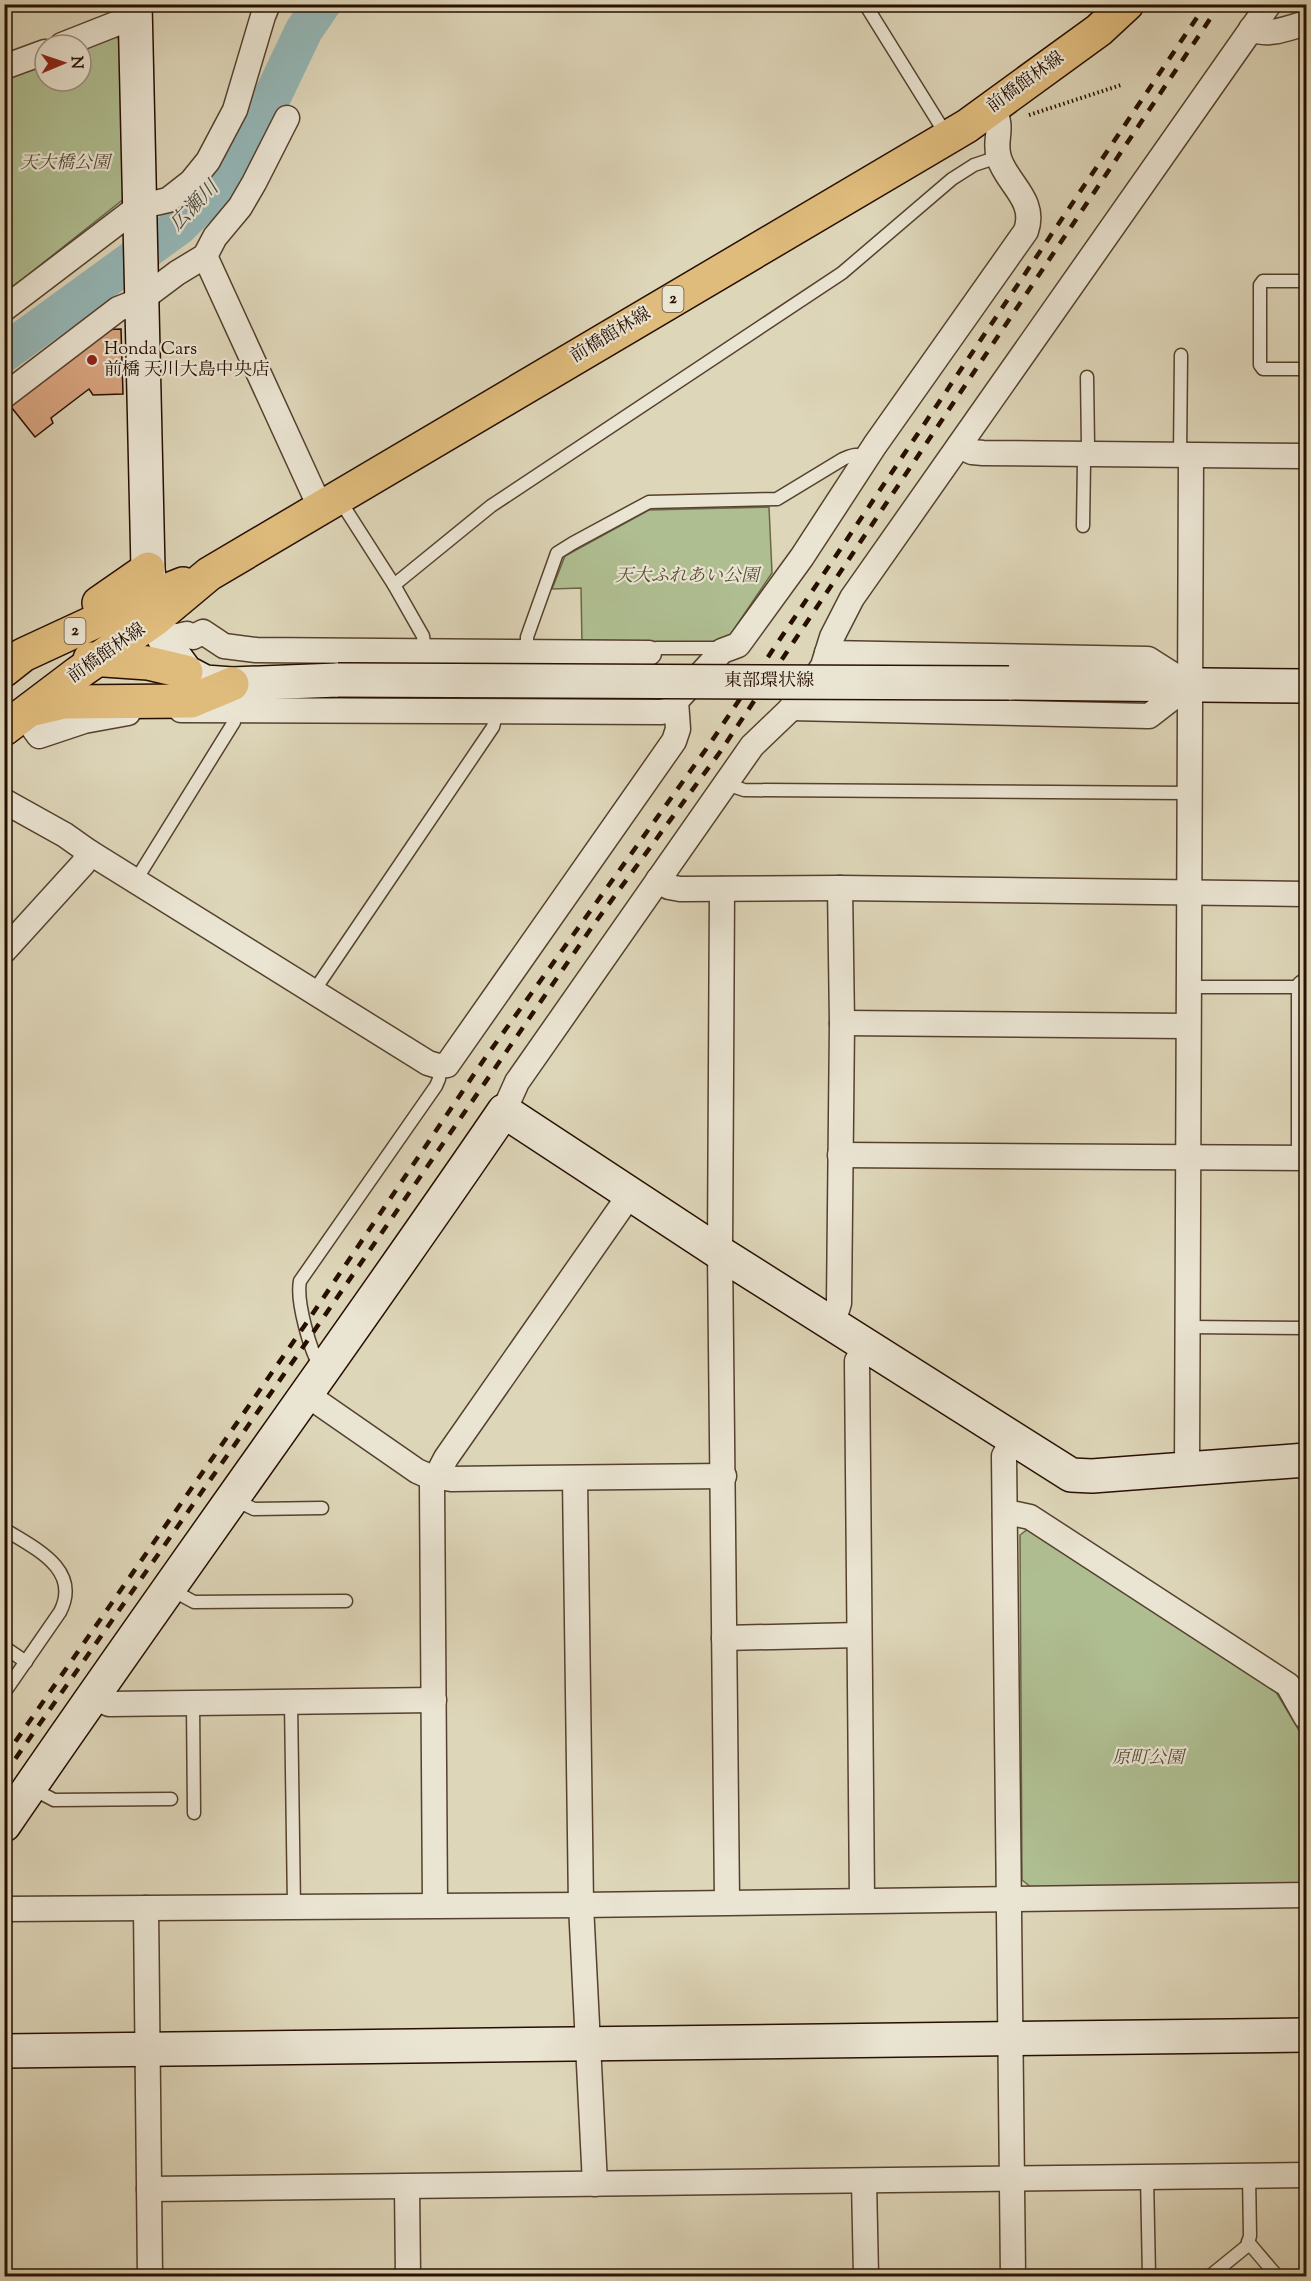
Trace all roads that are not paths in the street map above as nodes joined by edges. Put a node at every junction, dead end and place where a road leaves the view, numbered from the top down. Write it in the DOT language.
graph roads {
  1 [pos="268,4"];
  2 [pos="865,4"];
  3 [pos="1127,4"];
  4 [pos="1269,4"];
  5 [pos="135,13"];
  6 [pos="1306,23"];
  7 [pos="1251,29"];
  8 [pos="92,33"];
  9 [pos="33,56"];
  10 [pos="4,67"];
  11 [pos="993,108"];
  12 [pos="286,118"];
  13 [pos="948,137"];
  14 [pos="998,157"];
  15 [pos="139,217"];
  16 [pos="205,256"];
  17 [pos="1306,281"];
  18 [pos="141,291"];
  19 [pos="4,309"];
  20 [pos="1181,355"];
  21 [pos="1306,369"];
  22 [pos="1088,377"];
  23 [pos="4,396"];
  24 [pos="960,446"];
  25 [pos="1086,454"];
  26 [pos="1185,456"];
  27 [pos="1306,456"];
  28 [pos="866,458"];
  29 [pos="329,502"];
  30 [pos="1083,526"];
  31 [pos="394,585"];
  32 [pos="154,606"];
  33 [pos="425,651"];
  34 [pos="527,651"];
  35 [pos="722,651"];
  36 [pos="649,652"];
  37 [pos="827,654"];
  38 [pos="98,660"];
  39 [pos="14,662"];
  40 [pos="186,672"];
  41 [pos="4,685"];
  42 [pos="1189,685"];
  43 [pos="1306,686"];
  44 [pos="234,697"];
  45 [pos="792,708"];
  46 [pos="675,709"];
  47 [pos="497,711"];
  48 [pos="15,723"];
  49 [pos="727,782"];
  50 [pos="4,790"];
  51 [pos="1188,793"];
  52 [pos="4,801"];
  53 [pos="33,816"];
  54 [pos="89,852"];
  55 [pos="136,880"];
  56 [pos="658,880"];
  57 [pos="840,888"];
  58 [pos="722,889"];
  59 [pos="1188,893"];
  60 [pos="1306,894"];
  61 [pos="4,951"];
  62 [pos="1188,987"];
  63 [pos="1305,987"];
  64 [pos="314,991"];
  65 [pos="842,1023"];
  66 [pos="1187,1026"];
  67 [pos="440,1066"];
  68 [pos="504,1111"];
  69 [pos="840,1155"];
  70 [pos="1187,1157"];
  71 [pos="1305,1158"];
  72 [pos="631,1193"];
  73 [pos="720,1253"];
  74 [pos="829,1321"];
  75 [pos="1188,1327"];
  76 [pos="1306,1328"];
  77 [pos="866,1346"];
  78 [pos="315,1383"];
  79 [pos="1013,1440"];
  80 [pos="1306,1460"];
  81 [pos="1187,1468"];
  82 [pos="724,1476"];
  83 [pos="435,1477"];
  84 [pos="575,1479"];
  85 [pos="232,1499"];
  86 [pos="322,1508"];
  87 [pos="1005,1515"];
  88 [pos="4,1529"];
  89 [pos="168,1588"];
  90 [pos="346,1600"];
  91 [pos="859,1635"];
  92 [pos="724,1638"];
  93 [pos="4,1647"];
  94 [pos="26,1662"];
  95 [pos="1297,1681"];
  96 [pos="4,1693"];
  97 [pos="92,1696"];
  98 [pos="434,1700"];
  99 [pos="291,1702"];
  100 [pos="193,1703"];
  101 [pos="1306,1717"];
  102 [pos="30,1788"];
  103 [pos="171,1799"];
  104 [pos="194,1813"];
  105 [pos="4,1825"];
  106 [pos="1306,1895"];
  107 [pos="1008,1899"];
  108 [pos="862,1900"];
  109 [pos="727,1901"];
  110 [pos="435,1905"];
  111 [pos="581,1905"];
  112 [pos="294,1906"];
  113 [pos="146,1908"];
  114 [pos="4,1909"];
  115 [pos="1306,2035"];
  116 [pos="1011,2038"];
  117 [pos="587,2043"];
  118 [pos="147,2050"];
  119 [pos="4,2051"];
  120 [pos="1249,2175"];
  121 [pos="1306,2175"];
  122 [pos="1147,2177"];
  123 [pos="1011,2178"];
  124 [pos="864,2181"];
  125 [pos="595,2184"];
  126 [pos="407,2187"];
  127 [pos="149,2189"];
  128 [pos="1248,2242"];
  129 [pos="150,2277"];
  130 [pos="408,2277"];
  131 [pos="866,2277"];
  132 [pos="1012,2277"];
  133 [pos="1149,2277"];
  134 [pos="1209,2277"];
  135 [pos="1277,2277"];
  1 -- 15 [label="street"];
  2 -- 13 [label="lane"];
  3 -- 11 [label="main road, 前橋館林線 / 2"];
  4 -- 7 [label="street"];
  5 -- 8 [label="street"];
  5 -- 15 [label="street"];
  6 -- 7 [label="street"];
  7 -- 24 [label="street"];
  9 -- 10 [label="street"];
  11 -- 13 [label="main road, 前橋館林線 / 2"];
  11 -- 14 [label="street"];
  12 -- 16 [label="street"];
  13 -- 29 [label="main road, 前橋館林線 / 2"];
  14 -- 28 [label="street"];
  14 -- 31 [label="lane"];
  15 -- 18 [label="street"];
  15 -- 19 [label="street"];
  16 -- 18 [label="street"];
  16 -- 29 [label="street"];
  17 -- 21 [label="lane"];
  18 -- 23 [label="street"];
  18 -- 32 [label="street"];
  20 -- 26 [label="lane"];
  22 -- 25 [label="lane"];
  24 -- 25 [label="street"];
  24 -- 37 [label="street"];
  25 -- 26 [label="street"];
  25 -- 30 [label="lane"];
  26 -- 27 [label="street"];
  26 -- 42 [label="street"];
  28 -- 34 [label="lane"];
  28 -- 35 [label="street"];
  29 -- 31 [label="lane"];
  29 -- 32 [label="main road, 前橋館林線 / 2"];
  31 -- 33 [label="lane"];
  32 -- 33 [label="street"];
  32 -- 38 [label="main road, 前橋館林線 / 2"];
  32 -- 39 [label="main road, 前橋館林線 / 2"];
  32 -- 40 [label="street"];
  33 -- 34 [label="street"];
  34 -- 36 [label="street"];
  35 -- 36 [label="lane"];
  35 -- 46 [label="street"];
  37 -- 42 [label="street"];
  37 -- 45 [label="street"];
  38 -- 40 [label="main road"];
  38 -- 41 [label="main road"];
  38 -- 48 [label="main road, 前橋館林線 / 2"];
  40 -- 44 [label="street, 東部環状線"];
  42 -- 43 [label="street, 東部環状線"];
  42 -- 44 [label="street, 東部環状線, bridge"];
  42 -- 45 [label="street"];
  42 -- 51 [label="street"];
  44 -- 47 [label="street"];
  44 -- 48 [label="main road"];
  44 -- 55 [label="lane"];
  45 -- 49 [label="street"];
  46 -- 47 [label="street"];
  46 -- 67 [label="street"];
  47 -- 64 [label="lane"];
  49 -- 51 [label="lane"];
  49 -- 56 [label="street"];
  50 -- 53 [label="street"];
  51 -- 59 [label="street"];
  52 -- 53 [label="street"];
  53 -- 54 [label="street"];
  54 -- 55 [label="street"];
  54 -- 61 [label="street"];
  55 -- 64 [label="street"];
  56 -- 58 [label="street"];
  56 -- 68 [label="street"];
  57 -- 58 [label="street"];
  57 -- 59 [label="street"];
  57 -- 65 [label="street"];
  58 -- 73 [label="street"];
  59 -- 60 [label="street"];
  59 -- 62 [label="street"];
  62 -- 63 [label="lane"];
  62 -- 66 [label="street"];
  63 -- 71 [label="street"];
  64 -- 67 [label="street"];
  65 -- 66 [label="street"];
  65 -- 69 [label="street"];
  66 -- 70 [label="street"];
  67 -- 78 [label="lane"];
  68 -- 72 [label="street"];
  68 -- 78 [label="street"];
  69 -- 70 [label="street"];
  69 -- 74 [label="street"];
  70 -- 71 [label="street"];
  70 -- 75 [label="street"];
  72 -- 73 [label="street"];
  72 -- 83 [label="street"];
  73 -- 74 [label="street"];
  73 -- 82 [label="street"];
  74 -- 77 [label="street"];
  75 -- 76 [label="lane"];
  75 -- 81 [label="street"];
  77 -- 79 [label="street"];
  77 -- 91 [label="street"];
  78 -- 83 [label="street"];
  78 -- 85 [label="street"];
  79 -- 81 [label="street"];
  79 -- 87 [label="street"];
  80 -- 81 [label="street"];
  82 -- 84 [label="street"];
  82 -- 92 [label="street"];
  83 -- 84 [label="street"];
  83 -- 98 [label="street"];
  84 -- 111 [label="street"];
  85 -- 86 [label="lane"];
  85 -- 89 [label="street"];
  87 -- 95 [label="street"];
  87 -- 107 [label="street"];
  88 -- 94 [label="lane"];
  89 -- 90 [label="lane"];
  89 -- 97 [label="street"];
  91 -- 92 [label="street"];
  91 -- 108 [label="street"];
  92 -- 109 [label="street"];
  93 -- 94 [label="lane"];
  94 -- 96 [label="lane"];
  95 -- 101 [label="street"];
  97 -- 100 [label="street"];
  97 -- 102 [label="street"];
  98 -- 99 [label="street"];
  98 -- 110 [label="street"];
  99 -- 100 [label="street"];
  99 -- 112 [label="lane"];
  100 -- 104 [label="lane"];
  102 -- 103 [label="lane"];
  102 -- 105 [label="street"];
  106 -- 107 [label="street"];
  107 -- 108 [label="street"];
  107 -- 116 [label="street"];
  108 -- 109 [label="street"];
  109 -- 111 [label="street"];
  110 -- 111 [label="street"];
  110 -- 112 [label="street"];
  111 -- 117 [label="street"];
  112 -- 113 [label="street"];
  113 -- 114 [label="street"];
  113 -- 118 [label="street"];
  115 -- 116 [label="street"];
  116 -- 117 [label="street"];
  116 -- 123 [label="street"];
  117 -- 118 [label="street"];
  117 -- 125 [label="street"];
  118 -- 119 [label="street"];
  118 -- 127 [label="street"];
  120 -- 121 [label="street"];
  120 -- 122 [label="street"];
  120 -- 128 [label="lane"];
  122 -- 123 [label="street"];
  122 -- 133 [label="lane"];
  123 -- 124 [label="street"];
  123 -- 132 [label="street"];
  124 -- 125 [label="street"];
  124 -- 131 [label="street"];
  125 -- 126 [label="street"];
  126 -- 127 [label="street"];
  126 -- 130 [label="street"];
  127 -- 129 [label="street"];
  128 -- 134 [label="lane"];
  128 -- 135 [label="lane"];
}
